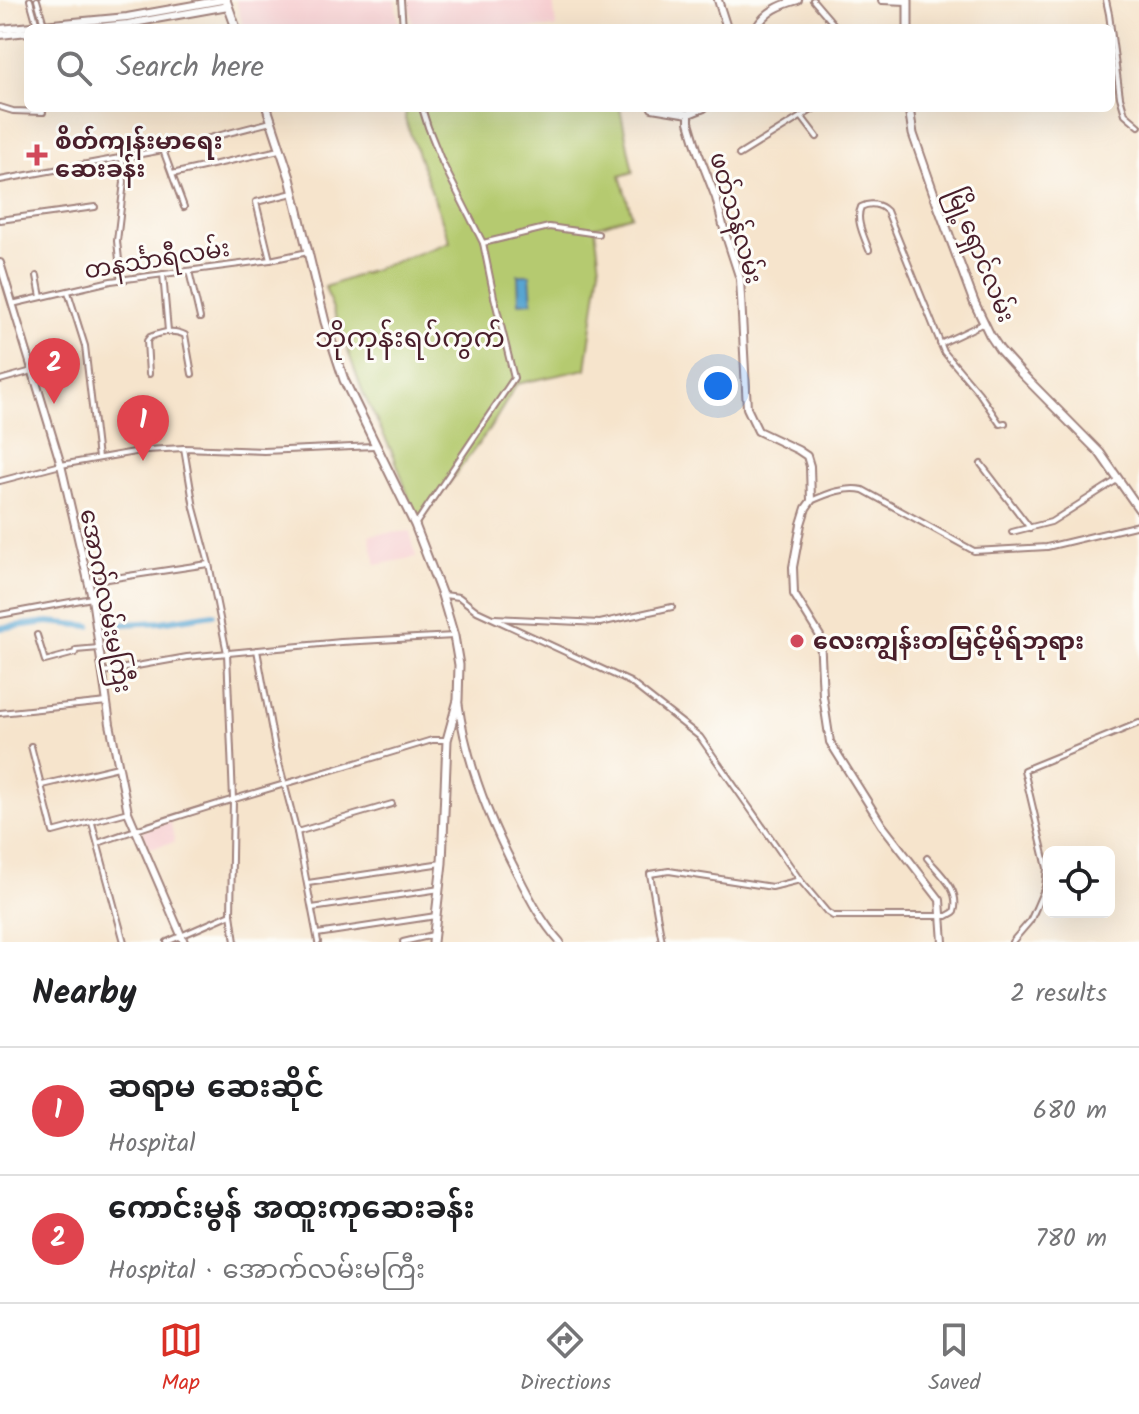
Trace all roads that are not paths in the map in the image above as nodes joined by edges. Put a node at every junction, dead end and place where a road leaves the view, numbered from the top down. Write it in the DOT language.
graph roads {
  1 [pos="30,0"];
  2 [pos="37,0"];
  3 [pos="401,0"];
  4 [pos="718,0"];
  5 [pos="798,0"];
  6 [pos="813,0"];
  7 [pos="882,0"];
  8 [pos="1106,0"];
  9 [pos="908,1"];
  10 [pos="225,2"];
  11 [pos="40,24"];
  12 [pos="41,24"];
  13 [pos="67,24"];
  14 [pos="128,24"];
  15 [pos="234,24"];
  16 [pos="403,24"];
  17 [pos="726,24"];
  18 [pos="758,24"];
  19 [pos="834,24"];
  20 [pos="908,24"];
  21 [pos="1110,24"];
  22 [pos="24,29"];
  23 [pos="0,32"];
  24 [pos="24,32"];
  25 [pos="1115,59"];
  26 [pos="0,107"];
  27 [pos="24,111"];
  28 [pos="268,112"];
  29 [pos="423,112"];
  30 [pos="691,112"];
  31 [pos="800,112"];
  32 [pos="808,112"];
  33 [pos="908,112"];
  34 [pos="802,116"];
  35 [pos="272,122"];
  36 [pos="1139,126"];
  37 [pos="817,137"];
  38 [pos="163,150"];
  39 [pos="281,150"];
  40 [pos="739,155"];
  41 [pos="122,158"];
  42 [pos="172,174"];
  43 [pos="0,180"];
  44 [pos="294,193"];
  45 [pos="95,207"];
  46 [pos="184,207"];
  47 [pos="0,220"];
  48 [pos="598,234"];
  49 [pos="483,243"];
  50 [pos="869,250"];
  51 [pos="309,251"];
  52 [pos="270,260"];
  53 [pos="0,263"];
  54 [pos="189,271"];
  55 [pos="163,274"];
  56 [pos="37,276"];
  57 [pos="121,280"];
  58 [pos="68,291"];
  59 [pos="41,297"];
  60 [pos="12,304"];
  61 [pos="200,318"];
  62 [pos="984,323"];
  63 [pos="168,331"];
  64 [pos="940,344"];
  65 [pos="33,371"];
  66 [pos="149,374"];
  67 [pos="192,374"];
  68 [pos="0,380"];
  69 [pos="1005,423"];
  70 [pos="377,446"];
  71 [pos="184,448"];
  72 [pos="98,458"];
  73 [pos="981,464"];
  74 [pos="61,465"];
  75 [pos="1119,479"];
  76 [pos="0,481"];
  77 [pos="811,501"];
  78 [pos="1139,509"];
  79 [pos="415,525"];
  80 [pos="1139,525"];
  81 [pos="1030,528"];
  82 [pos="1012,532"];
  83 [pos="209,564"];
  84 [pos="88,582"];
  85 [pos="442,595"];
  86 [pos="92,598"];
  87 [pos="672,607"];
  88 [pos="0,615"];
  89 [pos="493,618"];
  90 [pos="37,635"];
  91 [pos="454,636"];
  92 [pos="99,648"];
  93 [pos="257,650"];
  94 [pos="227,653"];
  95 [pos="103,672"];
  96 [pos="458,700"];
  97 [pos="107,702"];
  98 [pos="0,713"];
  99 [pos="1139,723"];
  100 [pos="447,740"];
  101 [pos="31,746"];
  102 [pos="119,767"];
  103 [pos="42,785"];
  104 [pos="284,785"];
  105 [pos="233,799"];
  106 [pos="392,804"];
  107 [pos="128,812"];
  108 [pos="92,823"];
  109 [pos="134,830"];
  110 [pos="297,832"];
  111 [pos="98,843"];
  112 [pos="927,858"];
  113 [pos="442,863"];
  114 [pos="800,880"];
  115 [pos="308,883"];
  116 [pos="440,889"];
  117 [pos="312,908"];
  118 [pos="231,914"];
  119 [pos="436,916"];
  120 [pos="941,916"];
  121 [pos="317,934"];
  122 [pos="433,938"];
  123 [pos="183,939"];
  124 [pos="124,942"];
  125 [pos="167,942"];
  126 [pos="235,942"];
  127 [pos="318,942"];
  128 [pos="403,942"];
  129 [pos="560,942"];
  130 [pos="662,942"];
  131 [pos="943,942"];
  132 [pos="1012,942"];
  1 -- 11 [label="street"];
  2 -- 12 [label="street"];
  3 -- 16 [label="street"];
  4 -- 17 [label="street"];
  5 -- 18 [label="street"];
  6 -- 19 [label="street"];
  7 -- 9 [label="street"];
  8 -- 21 [label="street"];
  9 -- 20 [label="main road"];
  10 -- 13 [label="street"];
  10 -- 14 [label="street"];
  10 -- 15 [label="main road"];
  22 -- 23 [label="street"];
  23 -- 24 [label="street"];
  25 -- 36 [label="street"];
  26 -- 27 [label="street"];
  28 -- 35 [label="main road"];
  29 -- 49 [label="street"];
  30 -- 77 [label="street, ဖတ်သန်လမ်း"];
  31 -- 34 [label="street"];
  32 -- 34 [label="street"];
  33 -- 62 [label="main road, မြို့ရှောင်လမ်း"];
  34 -- 37 [label="street"];
  34 -- 40 [label="street"];
  35 -- 38 [label="street"];
  35 -- 39 [label="main road"];
  38 -- 41 [label="street"];
  38 -- 42 [label="street"];
  39 -- 42 [label="street"];
  39 -- 44 [label="main road"];
  41 -- 43 [label="street"];
  41 -- 57 [label="street"];
  42 -- 46 [label="street"];
  44 -- 51 [label="main road"];
  44 -- 52 [label="street"];
  45 -- 47 [label="street"];
  48 -- 49 [label="street"];
  49 -- 79 [label="street"];
  50 -- 64 [label="street"];
  51 -- 52 [label="street, တနင်္သာရီလမ်း"];
  51 -- 70 [label="main road"];
  52 -- 54 [label="street, တနင်္သာရီလမ်း"];
  53 -- 60 [label="street, အောက်လမ်းမကြီး"];
  54 -- 55 [label="street, တနင်္သာရီလမ်း"];
  54 -- 61 [label="street"];
  55 -- 57 [label="street, တနင်္သာရီလမ်း"];
  55 -- 63 [label="street"];
  56 -- 59 [label="street"];
  57 -- 58 [label="street, တနင်္သာရီလမ်း"];
  58 -- 59 [label="street, တနင်္သာရီလမ်း"];
  58 -- 72 [label="street"];
  59 -- 60 [label="street, တနင်္သာရီလမ်း"];
  60 -- 65 [label="street, အောက်လမ်းမကြီး"];
  62 -- 64 [label="street"];
  62 -- 75 [label="main road, မြို့ရှောင်လမ်း"];
  63 -- 66 [label="street"];
  63 -- 67 [label="street"];
  64 -- 69 [label="street"];
  65 -- 68 [label="street"];
  65 -- 74 [label="street, အောက်လမ်းမကြီး"];
  70 -- 71 [label="street"];
  70 -- 79 [label="main road"];
  71 -- 72 [label="street"];
  71 -- 83 [label="street"];
  72 -- 74 [label="street"];
  73 -- 81 [label="street"];
  74 -- 76 [label="street"];
  74 -- 84 [label="street, အောက်လမ်းမကြီး"];
  75 -- 78 [label="main road, မြို့ရှောင်လမ်း"];
  75 -- 81 [label="street"];
  77 -- 80 [label="street"];
  77 -- 120 [label="street"];
  79 -- 85 [label="main road"];
  81 -- 82 [label="street"];
  83 -- 84 [label="street"];
  83 -- 94 [label="street"];
  84 -- 86 [label="street, အောက်လမ်းမကြီး"];
  85 -- 89 [label="street"];
  85 -- 91 [label="main road"];
  86 -- 88 [label="street"];
  86 -- 92 [label="street, အောက်လမ်းမကြီး"];
  87 -- 89 [label="street"];
  89 -- 114 [label="street"];
  90 -- 92 [label="street"];
  91 -- 93 [label="street"];
  91 -- 96 [label="main road"];
  92 -- 95 [label="street, အောက်လမ်းမကြီး"];
  93 -- 94 [label="street"];
  93 -- 104 [label="street"];
  94 -- 95 [label="street"];
  94 -- 105 [label="street"];
  95 -- 97 [label="street, အောက်လမ်းမကြီး"];
  96 -- 100 [label="main road"];
  96 -- 129 [label="street"];
  97 -- 98 [label="street"];
  97 -- 102 [label="street, အောက်လမ်းမကြီး"];
  99 -- 132 [label="street"];
  100 -- 104 [label="street"];
  100 -- 113 [label="main road"];
  101 -- 103 [label="street"];
  102 -- 103 [label="street"];
  102 -- 107 [label="street, အောက်လမ်းမကြီး"];
  103 -- 108 [label="street"];
  104 -- 105 [label="street"];
  104 -- 110 [label="street"];
  105 -- 109 [label="street"];
  105 -- 118 [label="street"];
  106 -- 110 [label="street"];
  107 -- 108 [label="street"];
  107 -- 109 [label="street, အောက်လမ်းမကြီး"];
  108 -- 111 [label="street"];
  109 -- 111 [label="street"];
  109 -- 123 [label="street, အောက်လမ်းမကြီး"];
  110 -- 115 [label="street"];
  111 -- 124 [label="street"];
  112 -- 120 [label="street"];
  113 -- 115 [label="street"];
  113 -- 116 [label="main road"];
  114 -- 120 [label="street"];
  114 -- 130 [label="street"];
  115 -- 117 [label="street"];
  116 -- 117 [label="street"];
  116 -- 119 [label="main road"];
  117 -- 121 [label="street"];
  118 -- 123 [label="street"];
  118 -- 126 [label="street"];
  119 -- 121 [label="street"];
  119 -- 122 [label="main road"];
  120 -- 131 [label="street"];
  121 -- 127 [label="street"];
  122 -- 128 [label="street"];
  123 -- 125 [label="street"];
}
